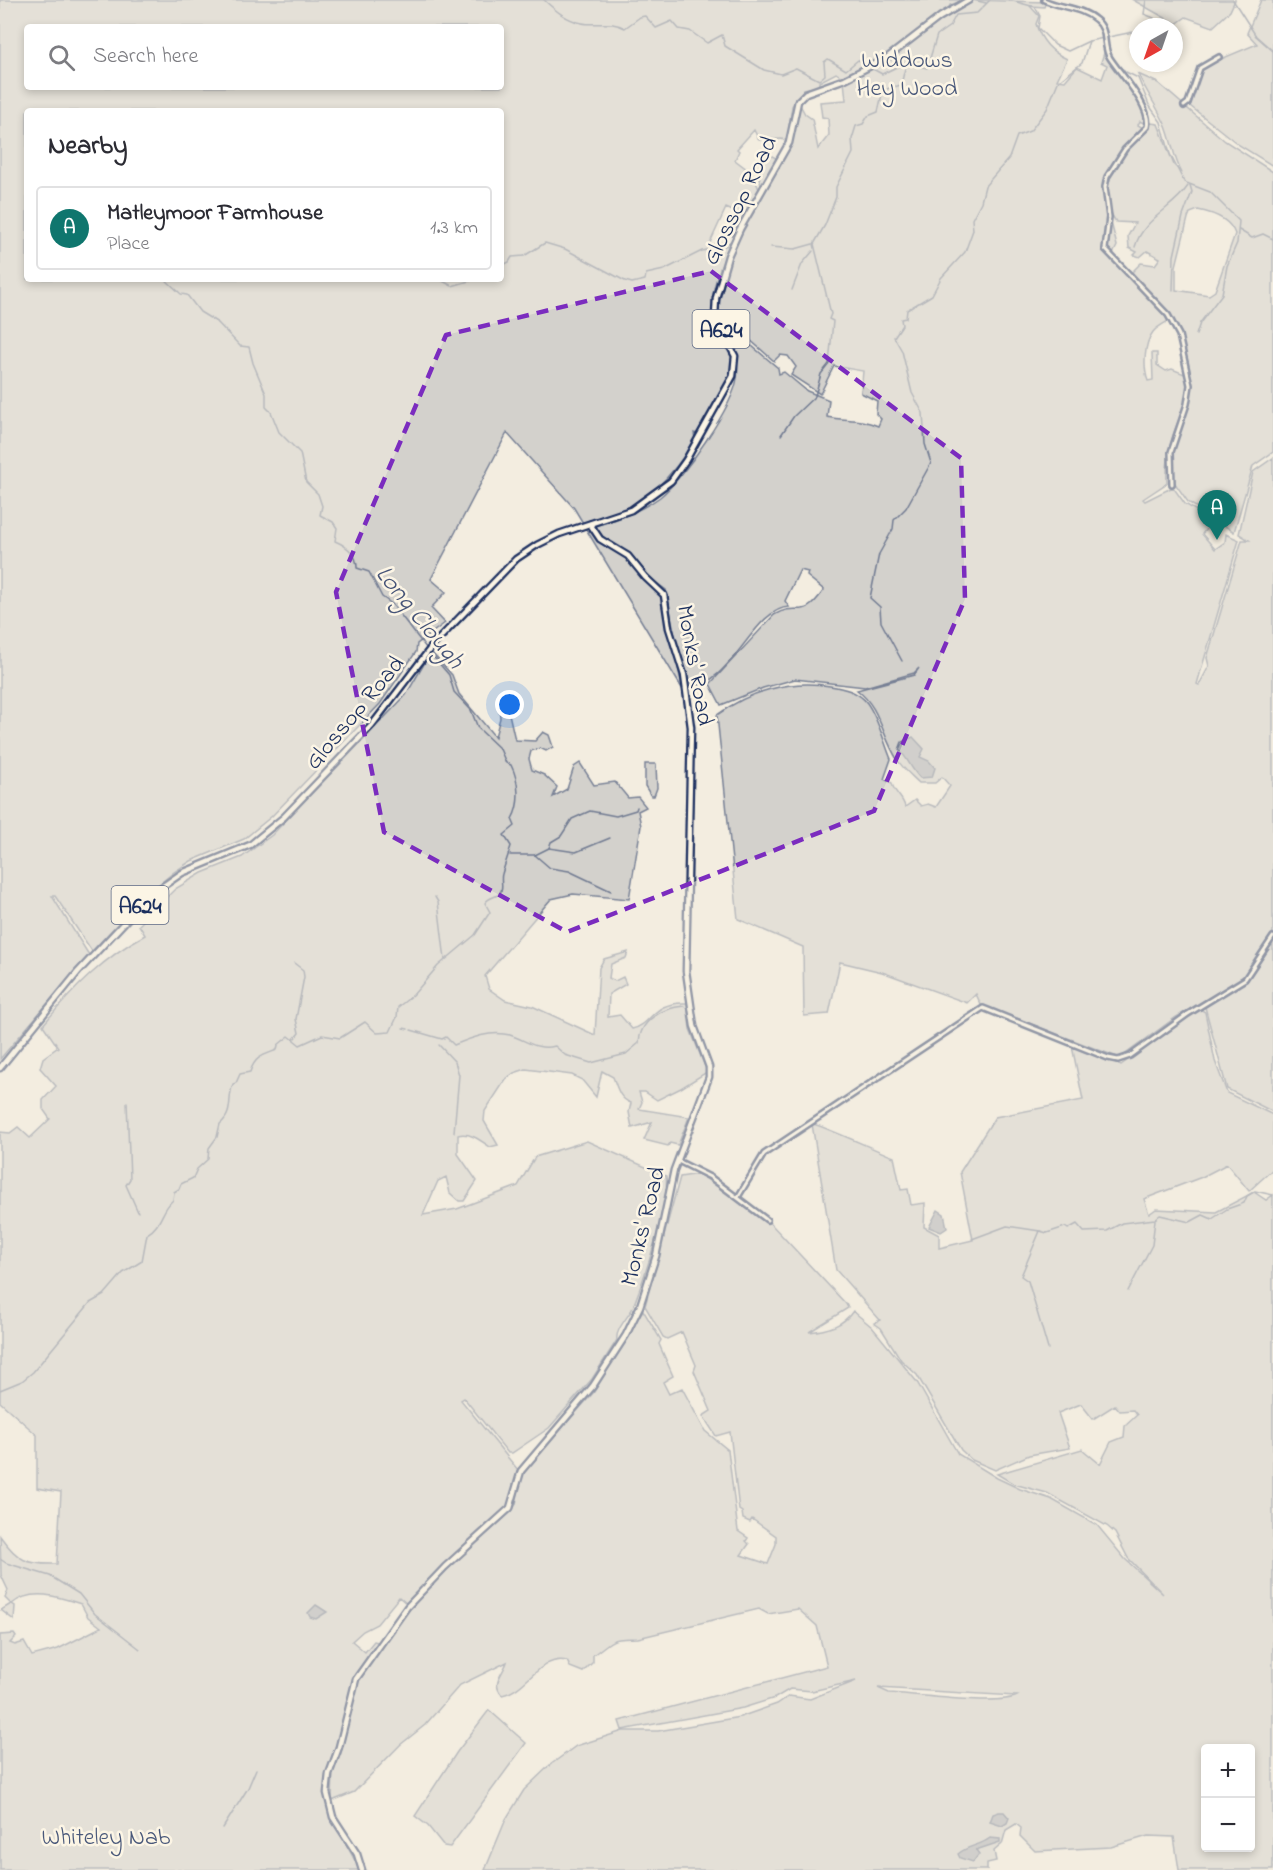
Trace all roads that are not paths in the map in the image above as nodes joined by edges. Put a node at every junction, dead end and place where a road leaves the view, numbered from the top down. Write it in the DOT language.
graph roads {
  1 [pos="969,0"];
  2 [pos="1044,0"];
  3 [pos="1219,57"];
  4 [pos="1184,106"];
  5 [pos="1172,484"];
  6 [pos="590,524"];
  7 [pos="1273,937"];
  8 [pos="0,1068"];
  9 [pos="677,1161"];
  10 [pos="738,1197"];
  11 [pos="767,1220"];
  12 [pos="362,1870"];
  1 -- 6 [label="main road, Glossop Road / A624"];
  2 -- 5 [label="street"];
  3 -- 4 [label="street"];
  6 -- 8 [label="main road, Glossop Road / A624"];
  6 -- 9 [label="main road, Monks' Road"];
  7 -- 10 [label="street"];
  9 -- 10 [label="street"];
  9 -- 12 [label="main road, Monks' Road"];
  10 -- 11 [label="street"];
}
